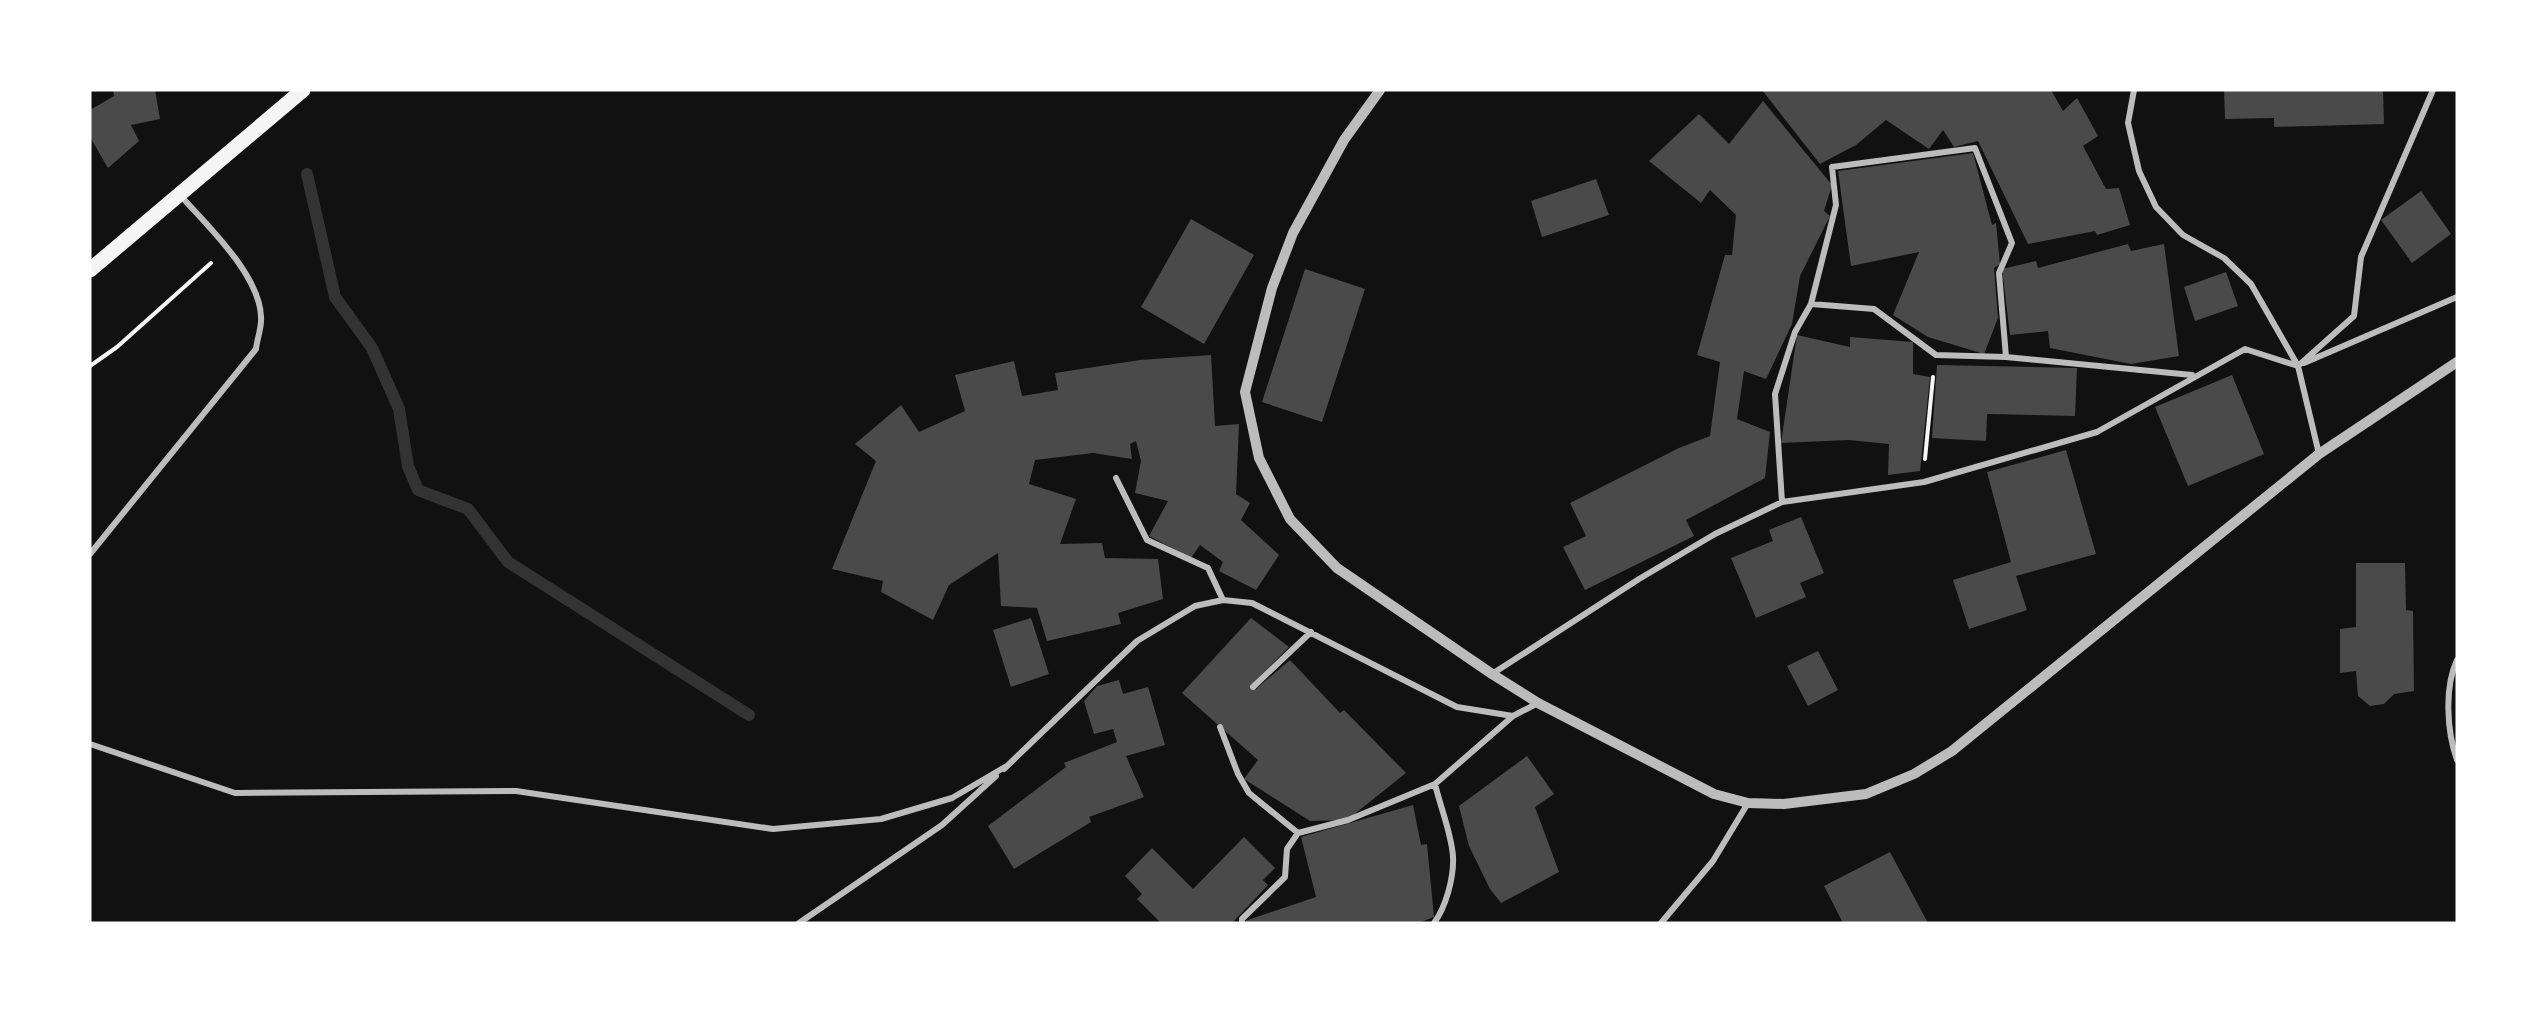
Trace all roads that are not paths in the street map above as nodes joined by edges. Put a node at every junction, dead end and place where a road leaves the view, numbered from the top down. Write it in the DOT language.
graph roads {
  1 [pos="303,90"];
  2 [pos="1380,90"];
  3 [pos="2134,90"];
  4 [pos="2433,90"];
  5 [pos="179,194"];
  6 [pos="90,270"];
  7 [pos="2457,297"];
  8 [pos="1811,303"];
  9 [pos="2006,357"];
  10 [pos="2457,362"];
  11 [pos="2298,366"];
  12 [pos="2193,376"];
  13 [pos="2319,454"];
  14 [pos="1116,478"];
  15 [pos="1782,502"];
  16 [pos="90,554"];
  17 [pos="1223,600"];
  18 [pos="1311,632"];
  19 [pos="2457,660"];
  20 [pos="1492,674"];
  21 [pos="1254,687"];
  22 [pos="1538,703"];
  23 [pos="1513,716"];
  24 [pos="1220,728"];
  25 [pos="90,744"];
  26 [pos="2457,760"];
  27 [pos="1005,767"];
  28 [pos="1435,784"];
  29 [pos="1748,803"];
  30 [pos="1298,833"];
  31 [pos="799,923"];
  32 [pos="1242,923"];
  33 [pos="1434,923"];
  34 [pos="1661,923"];
  1 -- 5 [label="main road"];
  2 -- 20 [label="street"];
  3 -- 11 [label="street"];
  4 -- 11 [label="street"];
  5 -- 6 [label="main road"];
  5 -- 16 [label="street"];
  7 -- 11 [label="street"];
  8 -- 9 [label="street"];
  8 -- 9 [label="street"];
  8 -- 15 [label="street"];
  9 -- 12 [label="street"];
  10 -- 13 [label="street"];
  11 -- 12 [label="street"];
  11 -- 13 [label="street"];
  12 -- 15 [label="street"];
  13 -- 29 [label="street"];
  14 -- 17 [label="street"];
  15 -- 20 [label="street"];
  17 -- 18 [label="street"];
  17 -- 27 [label="street"];
  18 -- 21 [label="street"];
  18 -- 23 [label="street"];
  19 -- 26 [label="street"];
  20 -- 22 [label="street"];
  22 -- 23 [label="street"];
  22 -- 29 [label="street"];
  23 -- 28 [label="street"];
  24 -- 30 [label="street"];
  25 -- 27 [label="street"];
  27 -- 31 [label="street"];
  28 -- 30 [label="street"];
  28 -- 33 [label="street"];
  29 -- 34 [label="street"];
  30 -- 32 [label="street"];
}
